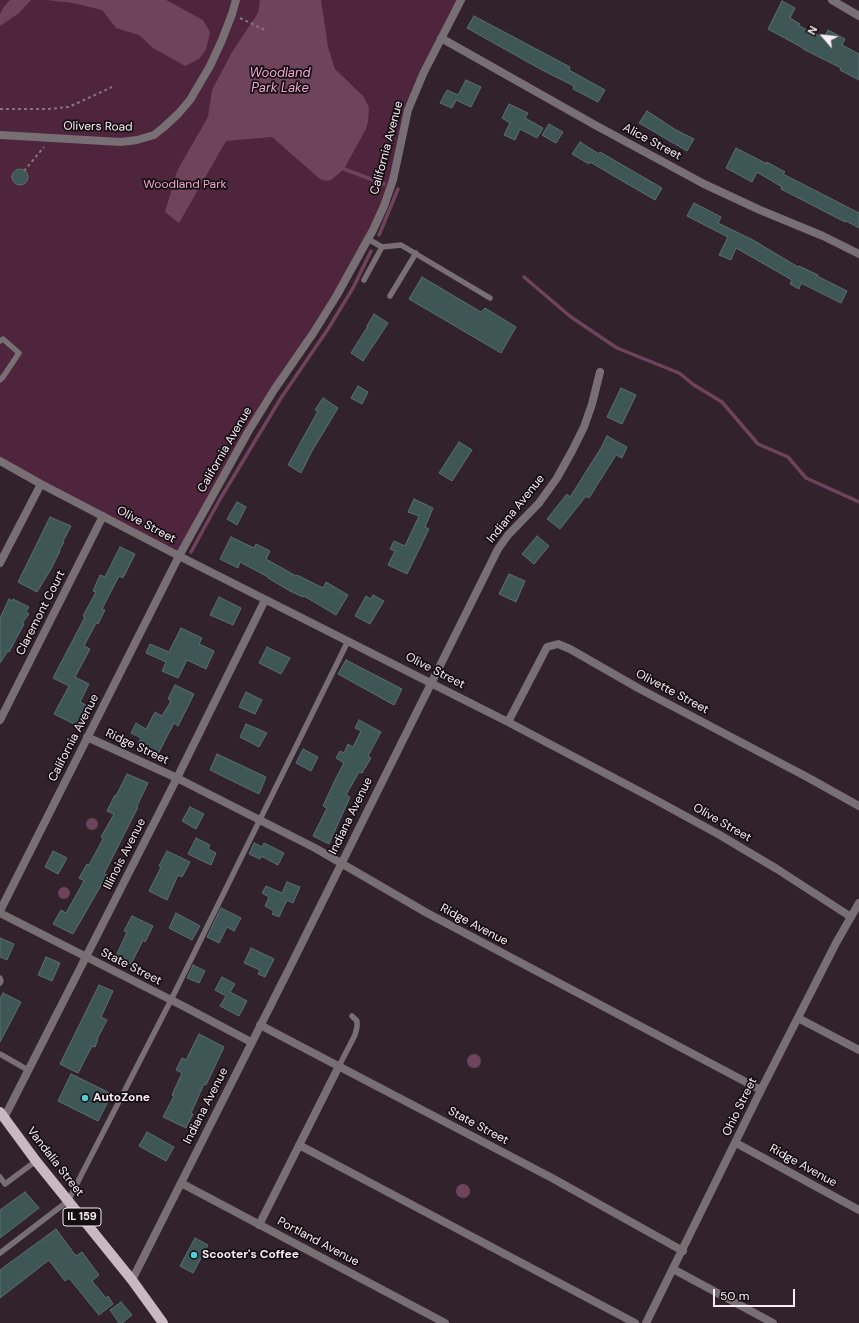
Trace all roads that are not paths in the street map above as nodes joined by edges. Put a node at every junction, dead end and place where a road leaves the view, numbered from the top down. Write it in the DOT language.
graph roads {
  1 [pos="236,0"];
  2 [pos="461,0"];
  3 [pos="832,0"];
  4 [pos="859,16"];
  5 [pos="441,38"];
  6 [pos="0,135"];
  7 [pos="368,239"];
  8 [pos="382,246"];
  9 [pos="416,253"];
  10 [pos="859,254"];
  11 [pos="364,280"];
  12 [pos="390,296"];
  13 [pos="490,298"];
  14 [pos="0,341"];
  15 [pos="600,372"];
  16 [pos="0,380"];
  17 [pos="0,461"];
  18 [pos="41,484"];
  19 [pos="103,516"];
  20 [pos="179,556"];
  21 [pos="0,563"];
  22 [pos="265,600"];
  23 [pos="348,641"];
  24 [pos="431,682"];
  25 [pos="0,720"];
  26 [pos="508,722"];
  27 [pos="87,737"];
  28 [pos="177,778"];
  29 [pos="859,806"];
  30 [pos="260,820"];
  31 [pos="340,864"];
  32 [pos="859,903"];
  33 [pos="0,912"];
  34 [pos="851,917"];
  35 [pos="86,957"];
  36 [pos="171,1000"];
  37 [pos="352,1016"];
  38 [pos="798,1018"];
  39 [pos="260,1025"];
  40 [pos="252,1042"];
  41 [pos="859,1050"];
  42 [pos="2,1055"];
  43 [pos="339,1066"];
  44 [pos="28,1070"];
  45 [pos="761,1090"];
  46 [pos="2,1115"];
  47 [pos="736,1142"];
  48 [pos="299,1145"];
  49 [pos="36,1161"];
  50 [pos="0,1177"];
  51 [pos="181,1183"];
  52 [pos="68,1201"];
  53 [pos="859,1210"];
  54 [pos="259,1225"];
  55 [pos="683,1251"];
  56 [pos="0,1254"];
  57 [pos="673,1269"];
  58 [pos="132,1280"];
  59 [pos="163,1323"];
  60 [pos="445,1323"];
  61 [pos="635,1323"];
  62 [pos="646,1323"];
  63 [pos="773,1323"];
  1 -- 6 [label="street, Olivers Road"];
  2 -- 5 [label="street, California Avenue"];
  3 -- 4 [label="street"];
  5 -- 7 [label="street, California Avenue"];
  5 -- 10 [label="street, Alice Street"];
  7 -- 8 [label="lane"];
  7 -- 20 [label="street, California Avenue"];
  8 -- 9 [label="lane"];
  8 -- 11 [label="lane"];
  9 -- 12 [label="lane"];
  9 -- 13 [label="lane"];
  14 -- 16 [label="lane"];
  15 -- 24 [label="street, Indiana Avenue"];
  17 -- 18 [label="street, Olive Street"];
  18 -- 19 [label="street, Olive Street"];
  18 -- 21 [label="street"];
  19 -- 20 [label="street, Olive Street"];
  19 -- 25 [label="street, Claremont Court"];
  20 -- 22 [label="street, Olive Street"];
  20 -- 27 [label="street, California Avenue"];
  22 -- 23 [label="street, Olive Street"];
  22 -- 28 [label="street, Illinois Avenue"];
  23 -- 24 [label="street, Olive Street"];
  23 -- 30 [label="lane"];
  24 -- 26 [label="street, Olive Street"];
  24 -- 31 [label="street, Indiana Avenue"];
  26 -- 29 [label="street, Olivette Street"];
  26 -- 34 [label="street, Olive Street"];
  27 -- 28 [label="street, Ridge Street"];
  27 -- 33 [label="street, California Avenue"];
  28 -- 30 [label="street, Ridge Avenue"];
  28 -- 35 [label="street, Illinois Avenue"];
  30 -- 31 [label="street, Ridge Avenue"];
  30 -- 36 [label="lane"];
  31 -- 39 [label="street, Indiana Avenue"];
  31 -- 45 [label="street, Ridge Avenue"];
  32 -- 34 [label="street, Ohio Street"];
  33 -- 35 [label="street, State Street"];
  34 -- 38 [label="street, Ohio Street"];
  35 -- 36 [label="street, State Street"];
  35 -- 44 [label="street, Illinois Avenue"];
  36 -- 40 [label="street, State Street"];
  36 -- 52 [label="lane"];
  37 -- 43 [label="lane"];
  38 -- 41 [label="street"];
  38 -- 45 [label="street, Ohio Street"];
  39 -- 40 [label="street, Indiana Avenue"];
  39 -- 43 [label="street, State Street"];
  40 -- 51 [label="street, Indiana Avenue"];
  42 -- 44 [label="lane"];
  43 -- 48 [label="street"];
  43 -- 55 [label="street, State Street"];
  44 -- 46 [label="street, Illinois Avenue"];
  45 -- 47 [label="street, Ohio Street"];
  46 -- 49 [label="main road, Vandalia Street / IL 159"];
  47 -- 53 [label="street, Ridge Avenue"];
  47 -- 55 [label="street, Ohio Street"];
  48 -- 54 [label="street"];
  48 -- 61 [label="street"];
  49 -- 50 [label="lane"];
  49 -- 52 [label="main road, Vandalia Street / IL 159"];
  51 -- 54 [label="street, Portland Avenue"];
  51 -- 58 [label="street, Indiana Avenue"];
  52 -- 56 [label="lane"];
  52 -- 58 [label="main road, Vandalia Street / IL 159"];
  54 -- 60 [label="street, Portland Avenue"];
  55 -- 57 [label="street, Ohio Street"];
  57 -- 62 [label="street, Ohio Street"];
  57 -- 63 [label="street"];
  58 -- 59 [label="main road, Vandalia Street / IL 159"];
}
